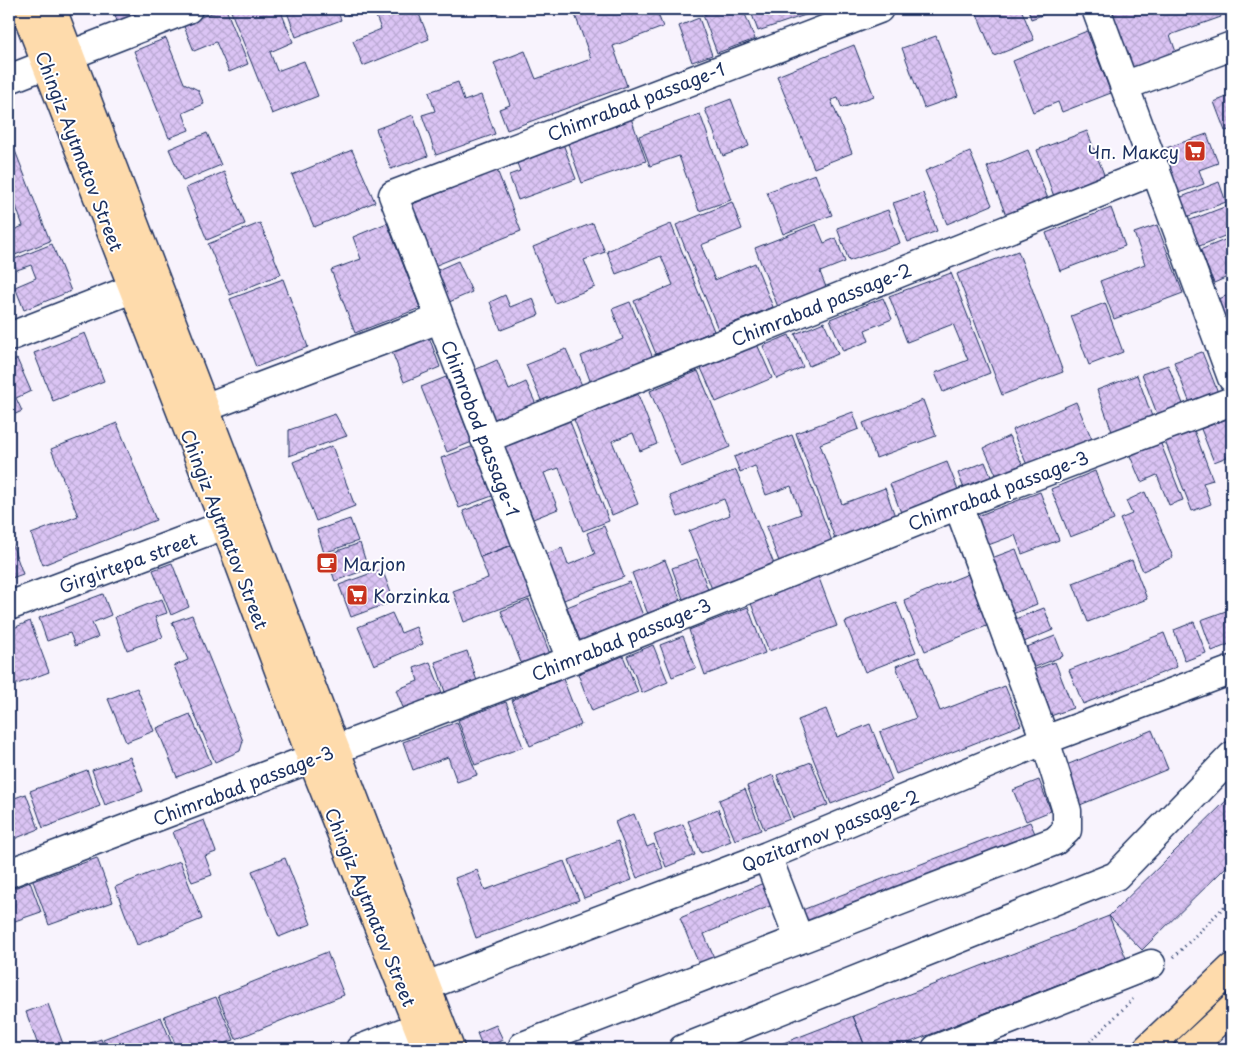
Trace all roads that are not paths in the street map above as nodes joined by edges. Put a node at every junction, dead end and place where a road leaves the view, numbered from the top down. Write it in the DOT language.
graph roads {
  1 [pos="25,9"];
  2 [pos="52,9"];
  3 [pos="188,9"];
  4 [pos="879,9"];
  5 [pos="1096,9"];
  6 [pos="1232,46"];
  7 [pos="58,60"];
  8 [pos="9,79"];
  9 [pos="1124,86"];
  10 [pos="1156,170"];
  11 [pos="145,284"];
  12 [pos="439,319"];
  13 [pos="9,337"];
  14 [pos="1232,378"];
  15 [pos="1232,401"];
  16 [pos="194,412"];
  17 [pos="485,439"];
  18 [pos="958,505"];
  19 [pos="236,521"];
  20 [pos="9,606"];
  21 [pos="570,660"];
  22 [pos="1232,670"];
  23 [pos="1045,740"];
  24 [pos="324,754"];
  25 [pos="1232,756"];
  26 [pos="767,856"];
  27 [pos="9,873"];
  28 [pos="798,939"];
  29 [pos="1151,964"];
  30 [pos="1232,968"];
  31 [pos="416,990"];
  32 [pos="1195,1004"];
  33 [pos="1223,1018"];
  34 [pos="428,1032"];
  35 [pos="360,1049"];
  36 [pos="450,1049"];
  37 [pos="524,1049"];
  38 [pos="682,1049"];
  39 [pos="936,1049"];
  40 [pos="1147,1049"];
  41 [pos="1189,1049"];
  1 -- 7 [label="main road, Chingiz Aytmatov Street"];
  2 -- 7 [label="main road, Chingiz Aytmatov Street"];
  3 -- 7 [label="street"];
  4 -- 12 [label="street, Chimrobod passage-1"];
  5 -- 9 [label="street"];
  6 -- 9 [label="street"];
  7 -- 8 [label="street"];
  7 -- 11 [label="main road, Chingiz Aytmatov Street"];
  9 -- 10 [label="street"];
  10 -- 14 [label="street"];
  10 -- 17 [label="street, Chimrabad passage-2"];
  11 -- 13 [label="street"];
  11 -- 16 [label="main road, Chingiz Aytmatov Street"];
  12 -- 16 [label="street"];
  12 -- 17 [label="street, Chimrobod passage-1"];
  15 -- 18 [label="street, Chimrаbаd passage-3"];
  16 -- 19 [label="main road, Chingiz Aytmatov Street"];
  17 -- 21 [label="street, Chimrobod passage-1"];
  18 -- 21 [label="street, Chimrаbаd passage-3"];
  18 -- 23 [label="street"];
  19 -- 20 [label="street, Girgirtepa street"];
  19 -- 24 [label="main road, Chingiz Aytmatov Street"];
  21 -- 24 [label="street, Chimrаbаd passage-3"];
  22 -- 23 [label="street, Qozitarnov passage-2"];
  23 -- 26 [label="street, Qozitarnov passage-2"];
  23 -- 28 [label="street"];
  24 -- 27 [label="street, Chimrаbаd passage-3"];
  24 -- 31 [label="main road, Chingiz Aytmatov Street"];
  25 -- 38 [label="street"];
  26 -- 28 [label="street"];
  26 -- 31 [label="street, Qozitarnov passage-2"];
  28 -- 37 [label="street"];
  29 -- 39 [label="street"];
  30 -- 32 [label="main road"];
  31 -- 34 [label="main road, Chingiz Aytmatov Street"];
  32 -- 33 [label="main road"];
  32 -- 40 [label="main road"];
  33 -- 41 [label="main road"];
  34 -- 35 [label="street"];
  34 -- 36 [label="main road, Chingiz Aytmatov Street"];
}
